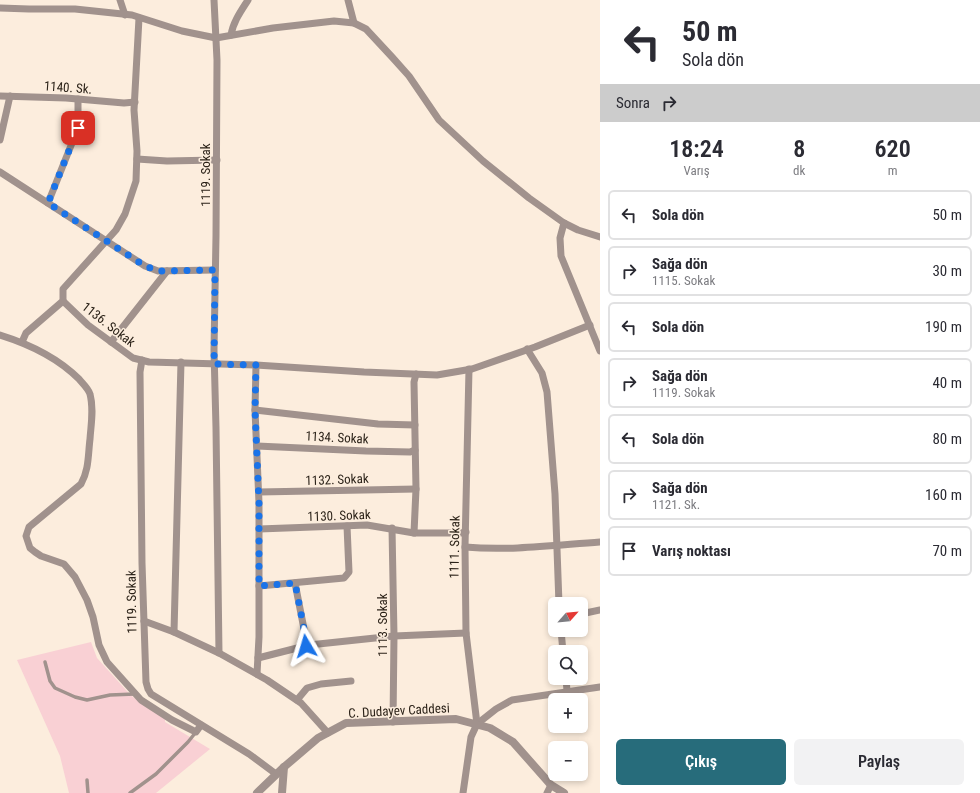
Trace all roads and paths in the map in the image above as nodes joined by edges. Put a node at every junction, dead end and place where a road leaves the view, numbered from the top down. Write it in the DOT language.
graph roads {
  1 [pos="120,0"];
  2 [pos="214,0"];
  3 [pos="248,0"];
  4 [pos="348,0"];
  5 [pos="0,8"];
  6 [pos="125,15"];
  7 [pos="139,18"];
  8 [pos="354,23"];
  9 [pos="231,35"];
  10 [pos="216,38"];
  11 [pos="0,96"];
  12 [pos="10,96"];
  13 [pos="78,99"];
  14 [pos="135,102"];
  15 [pos="0,140"];
  16 [pos="137,160"];
  17 [pos="217,160"];
  18 [pos="0,172"];
  19 [pos="48,203"];
  20 [pos="564,223"];
  21 [pos="600,237"];
  22 [pos="107,241"];
  23 [pos="215,270"];
  24 [pos="168,271"];
  25 [pos="63,301"];
  26 [pos="590,325"];
  27 [pos="0,335"];
  28 [pos="22,342"];
  29 [pos="110,342"];
  30 [pos="527,349"];
  31 [pos="600,349"];
  32 [pos="142,360"];
  33 [pos="181,362"];
  34 [pos="214,364"];
  35 [pos="256,365"];
  36 [pos="469,369"];
  37 [pos="416,374"];
  38 [pos="255,410"];
  39 [pos="415,425"];
  40 [pos="257,446"];
  41 [pos="415,450"];
  42 [pos="416,489"];
  43 [pos="259,492"];
  44 [pos="347,526"];
  45 [pos="392,528"];
  46 [pos="259,530"];
  47 [pos="466,532"];
  48 [pos="414,533"];
  49 [pos="600,542"];
  50 [pos="556,544"];
  51 [pos="465,547"];
  52 [pos="295,583"];
  53 [pos="259,586"];
  54 [pos="559,597"];
  55 [pos="600,610"];
  56 [pos="588,613"];
  57 [pos="144,621"];
  58 [pos="174,632"];
  59 [pos="466,634"];
  60 [pos="394,636"];
  61 [pos="306,646"];
  62 [pos="219,653"];
  63 [pos="258,658"];
  64 [pos="45,662"];
  65 [pos="257,674"];
  66 [pos="351,682"];
  67 [pos="567,685"];
  68 [pos="600,687"];
  69 [pos="567,691"];
  70 [pos="136,694"];
  71 [pos="297,700"];
  72 [pos="393,722"];
  73 [pos="478,724"];
  74 [pos="201,725"];
  75 [pos="196,732"];
  76 [pos="328,733"];
  77 [pos="284,767"];
  78 [pos="276,774"];
  79 [pos="87,780"];
  80 [pos="551,785"];
  81 [pos="88,793"];
  82 [pos="130,793"];
  83 [pos="257,793"];
  84 [pos="282,793"];
  85 [pos="463,793"];
  86 [pos="547,793"];
  87 [pos="564,793"];
  1 -- 6 [label="street"];
  2 -- 10 [label="street, 1119. Sokak"];
  3 -- 9 [label="street"];
  4 -- 8 [label="street"];
  5 -- 6 [label="street"];
  6 -- 7 [label="street"];
  7 -- 10 [label="street"];
  7 -- 14 [label="street"];
  8 -- 9 [label="street"];
  8 -- 20 [label="street"];
  9 -- 10 [label="street"];
  10 -- 17 [label="street, 1119. Sokak"];
  11 -- 12 [label="street, 1140. Sk."];
  12 -- 13 [label="street, 1140. Sk."];
  12 -- 15 [label="street"];
  13 -- 14 [label="street, 1140. Sk."];
  13 -- 19 [label="street"];
  14 -- 16 [label="street"];
  16 -- 17 [label="street"];
  16 -- 22 [label="street"];
  17 -- 23 [label="street, 1119. Sokak"];
  18 -- 19 [label="street"];
  19 -- 22 [label="street"];
  20 -- 21 [label="street"];
  20 -- 26 [label="street"];
  22 -- 24 [label="street"];
  22 -- 25 [label="street"];
  23 -- 24 [label="street"];
  23 -- 34 [label="street, 1119. Sokak"];
  24 -- 29 [label="street"];
  25 -- 28 [label="street"];
  25 -- 29 [label="street, 1136. Sokak"];
  26 -- 30 [label="street, 1136. Sokak"];
  26 -- 31 [label="street"];
  27 -- 28 [label="street"];
  28 -- 70 [label="street"];
  29 -- 32 [label="street, 1136. Sokak"];
  30 -- 36 [label="street, 1136. Sokak"];
  30 -- 50 [label="street"];
  32 -- 33 [label="street, 1136. Sokak"];
  32 -- 57 [label="street, 1119. Sokak"];
  33 -- 34 [label="street, 1136. Sokak"];
  33 -- 58 [label="street"];
  34 -- 35 [label="street, 1136. Sokak"];
  34 -- 62 [label="street, 1119. Sokak"];
  35 -- 37 [label="street, 1136. Sokak"];
  35 -- 38 [label="street"];
  36 -- 37 [label="street, 1136. Sokak"];
  36 -- 47 [label="street, 1111. Sokak"];
  37 -- 39 [label="street"];
  38 -- 39 [label="street"];
  38 -- 40 [label="street"];
  39 -- 41 [label="street"];
  40 -- 41 [label="street, 1134. Sokak"];
  40 -- 43 [label="street"];
  41 -- 42 [label="street"];
  42 -- 43 [label="street, 1132. Sokak"];
  42 -- 48 [label="street"];
  43 -- 46 [label="street"];
  44 -- 45 [label="street, 1130. Sokak"];
  44 -- 46 [label="street, 1130. Sokak"];
  44 -- 52 [label="street"];
  45 -- 48 [label="street, 1130. Sokak"];
  45 -- 60 [label="street, 1113. Sokak"];
  46 -- 53 [label="street"];
  47 -- 48 [label="street, 1130. Sokak"];
  47 -- 51 [label="street, 1111. Sokak"];
  49 -- 50 [label="street"];
  50 -- 51 [label="street"];
  50 -- 54 [label="street"];
  51 -- 59 [label="street, 1111. Sokak"];
  52 -- 53 [label="street"];
  52 -- 61 [label="street"];
  53 -- 63 [label="street"];
  55 -- 56 [label="street"];
  57 -- 58 [label="street"];
  57 -- 74 [label="street, 1119. Sokak"];
  58 -- 62 [label="street"];
  59 -- 60 [label="street"];
  59 -- 73 [label="street, 1111. Sokak"];
  60 -- 61 [label="street"];
  60 -- 72 [label="street, 1113. Sokak"];
  61 -- 63 [label="street"];
  62 -- 65 [label="street"];
  63 -- 65 [label="street"];
  64 -- 70 [label="lane"];
  65 -- 71 [label="street"];
  66 -- 71 [label="street"];
  67 -- 69 [label="street"];
  68 -- 69 [label="street"];
  69 -- 73 [label="street"];
  70 -- 75 [label="street"];
  71 -- 76 [label="street"];
  72 -- 73 [label="street, C. Dudayev Caddesi"];
  72 -- 76 [label="street, C. Dudayev Caddesi"];
  73 -- 80 [label="street, C. Dudayev Caddesi"];
  73 -- 85 [label="street"];
  74 -- 75 [label="street"];
  74 -- 78 [label="street, 1119. Sokak"];
  75 -- 82 [label="lane"];
  76 -- 77 [label="street, C. Dudayev Caddesi"];
  77 -- 78 [label="street, C. Dudayev Caddesi"];
  77 -- 84 [label="street"];
  78 -- 83 [label="street, C. Dudayev Caddesi"];
  79 -- 81 [label="lane"];
  80 -- 86 [label="street"];
  80 -- 87 [label="street, C. Dudayev Caddesi"];
}
